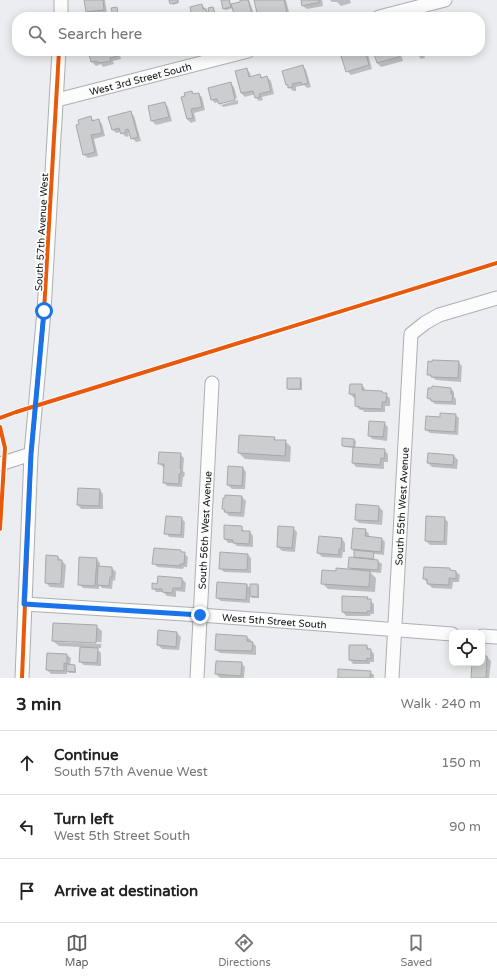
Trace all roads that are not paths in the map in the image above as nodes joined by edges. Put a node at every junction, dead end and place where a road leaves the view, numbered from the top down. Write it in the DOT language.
graph roads {
  1 [pos="61,0"];
  2 [pos="445,0"];
  3 [pos="61,12"];
  4 [pos="398,12"];
  5 [pos="59,56"];
  6 [pos="229,56"];
  7 [pos="57,100"];
  8 [pos="497,298"];
  9 [pos="212,383"];
  10 [pos="31,454"];
  11 [pos="0,464"];
  12 [pos="24,604"];
  13 [pos="200,615"];
  14 [pos="394,630"];
  15 [pos="449,634"];
  16 [pos="485,636"];
  17 [pos="497,637"];
  18 [pos="22,678"];
  19 [pos="197,678"];
  20 [pos="392,678"];
  1 -- 3 [label="street"];
  2 -- 4 [label="street"];
  5 -- 7 [label="street, South 57th Avenue West"];
  6 -- 7 [label="street, West 3rd Street South"];
  7 -- 10 [label="street, South 57th Avenue West"];
  8 -- 14 [label="street, South 55th West Avenue"];
  9 -- 13 [label="street, South 56th West Avenue"];
  10 -- 11 [label="street"];
  10 -- 12 [label="street, South 57th Avenue West"];
  12 -- 13 [label="street, West 5th Street South"];
  12 -- 18 [label="street, South 57th Avenue West"];
  13 -- 14 [label="street, West 5th Street South"];
  13 -- 19 [label="street, South 56th West Avenue"];
  14 -- 15 [label="street, West 5th Street South"];
  14 -- 20 [label="street, South 55th West Avenue"];
  16 -- 17 [label="street"];
}
